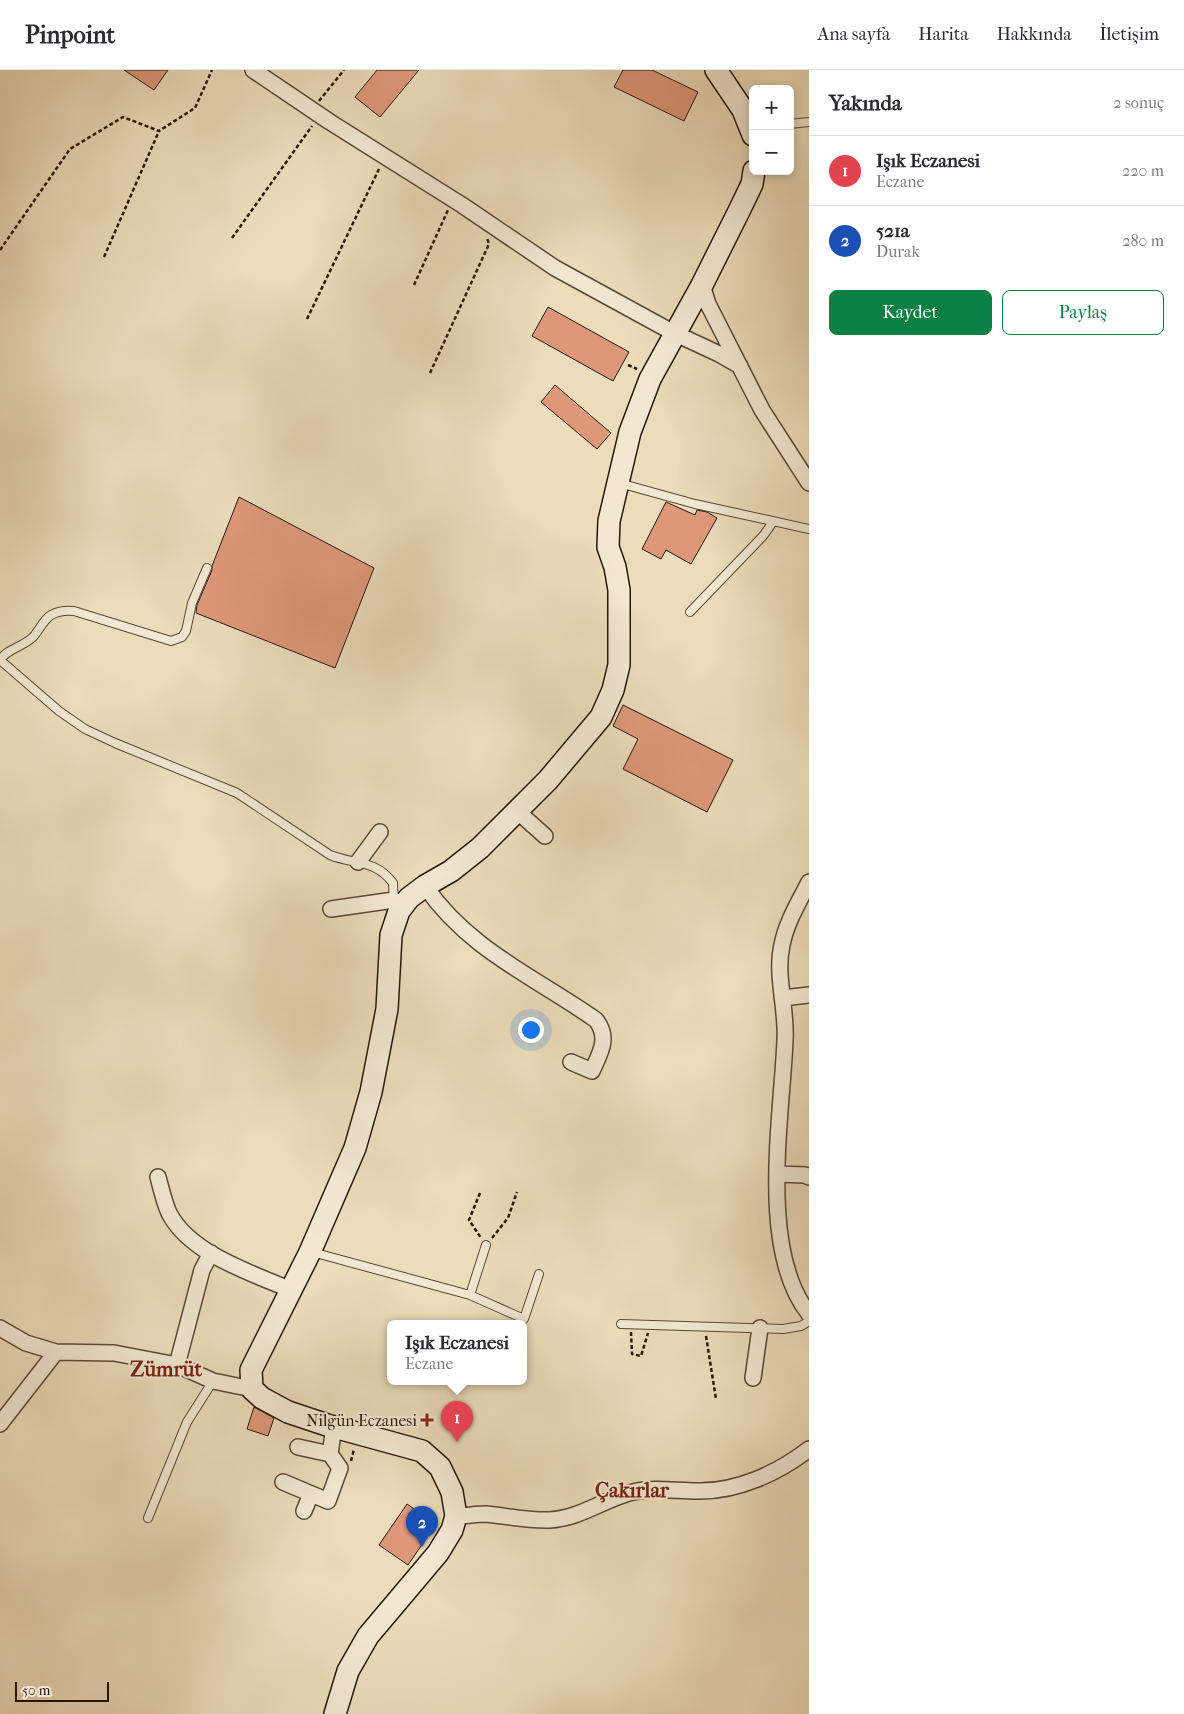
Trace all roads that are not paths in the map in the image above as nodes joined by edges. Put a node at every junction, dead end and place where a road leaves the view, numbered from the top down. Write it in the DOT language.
graph roads {
  1 [pos="253,70"];
  2 [pos="716,70"];
  3 [pos="809,122"];
  4 [pos="794,124"];
  5 [pos="751,130"];
  6 [pos="753,175"];
  7 [pos="702,285"];
  8 [pos="674,333"];
  9 [pos="740,366"];
  10 [pos="618,483"];
  11 [pos="809,483"];
  12 [pos="773,522"];
  13 [pos="809,529"];
  14 [pos="206,568"];
  15 [pos="690,612"];
  16 [pos="0,660"];
  17 [pos="517,811"];
  18 [pos="380,832"];
  19 [pos="546,836"];
  20 [pos="358,862"];
  21 [pos="809,882"];
  22 [pos="425,886"];
  23 [pos="396,906"];
  24 [pos="331,909"];
  25 [pos="809,995"];
  26 [pos="783,998"];
  27 [pos="571,1062"];
  28 [pos="778,1174"];
  29 [pos="158,1177"];
  30 [pos="809,1177"];
  31 [pos="486,1245"];
  32 [pos="310,1252"];
  33 [pos="211,1253"];
  34 [pos="539,1274"];
  35 [pos="290,1290"];
  36 [pos="470,1295"];
  37 [pos="809,1314"];
  38 [pos="809,1321"];
  39 [pos="621,1324"];
  40 [pos="0,1328"];
  41 [pos="760,1328"];
  42 [pos="56,1352"];
  43 [pos="177,1364"];
  44 [pos="753,1378"];
  45 [pos="213,1381"];
  46 [pos="252,1389"];
  47 [pos="0,1424"];
  48 [pos="334,1427"];
  49 [pos="298,1447"];
  50 [pos="809,1450"];
  51 [pos="330,1454"];
  52 [pos="283,1482"];
  53 [pos="311,1494"];
  54 [pos="304,1512"];
  55 [pos="456,1516"];
  56 [pos="148,1518"];
  57 [pos="335,1714"];
  1 -- 8 [label="street"];
  2 -- 5 [label="street"];
  3 -- 4 [label="lane"];
  6 -- 7 [label="street"];
  7 -- 8 [label="street"];
  7 -- 9 [label="street"];
  8 -- 9 [label="street"];
  8 -- 10 [label="street"];
  9 -- 11 [label="street"];
  10 -- 12 [label="lane"];
  10 -- 17 [label="street"];
  12 -- 13 [label="lane"];
  12 -- 15 [label="lane"];
  14 -- 16 [label="lane"];
  16 -- 20 [label="lane"];
  17 -- 19 [label="street"];
  17 -- 22 [label="street"];
  18 -- 20 [label="street"];
  20 -- 23 [label="lane"];
  21 -- 26 [label="street"];
  22 -- 23 [label="street"];
  22 -- 27 [label="street"];
  23 -- 24 [label="street"];
  23 -- 32 [label="street"];
  25 -- 26 [label="street"];
  26 -- 28 [label="street"];
  28 -- 30 [label="street"];
  28 -- 37 [label="street"];
  29 -- 33 [label="street"];
  31 -- 36 [label="lane"];
  32 -- 35 [label="street"];
  32 -- 36 [label="lane"];
  33 -- 35 [label="street"];
  33 -- 43 [label="street"];
  34 -- 36 [label="lane"];
  35 -- 46 [label="street"];
  38 -- 41 [label="lane"];
  39 -- 41 [label="lane"];
  40 -- 42 [label="street"];
  41 -- 44 [label="street"];
  42 -- 43 [label="street"];
  42 -- 47 [label="street"];
  43 -- 45 [label="street"];
  45 -- 46 [label="street"];
  45 -- 56 [label="lane"];
  46 -- 48 [label="street"];
  48 -- 51 [label="street"];
  48 -- 55 [label="street"];
  49 -- 51 [label="street"];
  50 -- 55 [label="street"];
  51 -- 53 [label="street"];
  52 -- 53 [label="street"];
  53 -- 54 [label="street"];
  55 -- 57 [label="street"];
}
